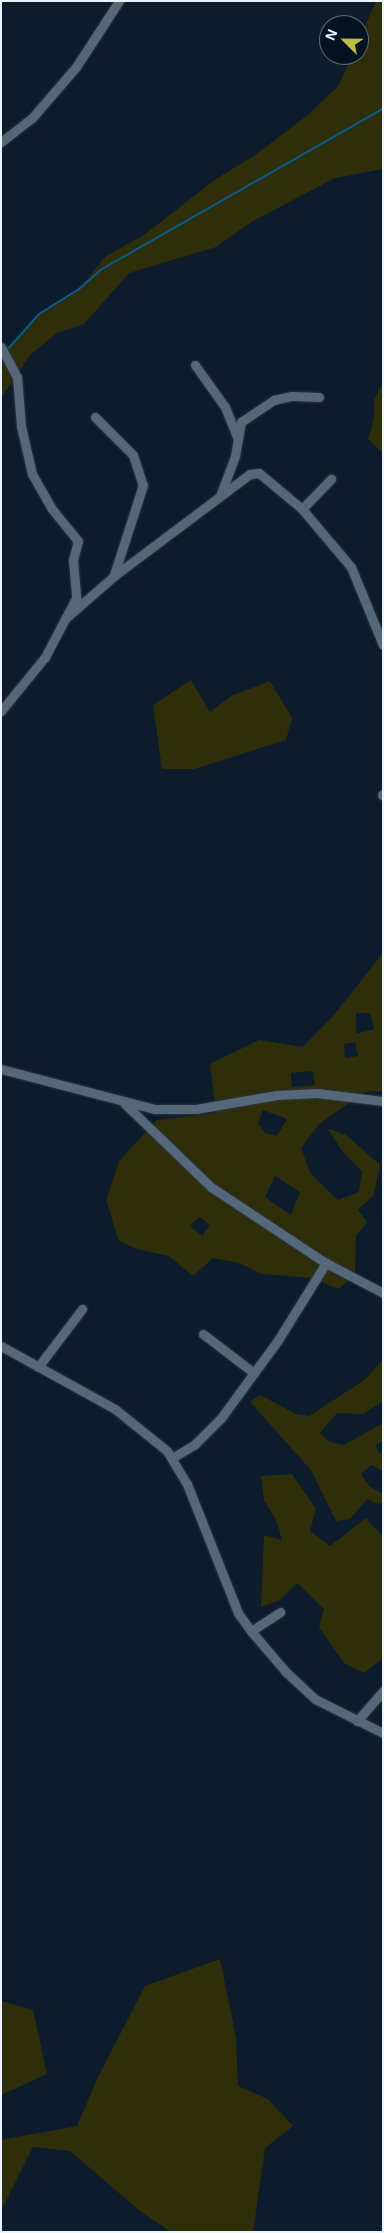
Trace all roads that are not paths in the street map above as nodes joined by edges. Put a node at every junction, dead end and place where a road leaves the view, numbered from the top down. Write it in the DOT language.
graph roads {
  1 [pos="119,1"];
  2 [pos="1,142"];
  3 [pos="1,347"];
  4 [pos="195,365"];
  5 [pos="319,397"];
  6 [pos="95,416"];
  7 [pos="238,436"];
  8 [pos="331,479"];
  9 [pos="219,498"];
  10 [pos="302,509"];
  11 [pos="114,576"];
  12 [pos="67,617"];
  13 [pos="383,645"];
  14 [pos="1,711"];
  15 [pos="1,1069"];
  16 [pos="383,1101"];
  17 [pos="123,1103"];
  18 [pos="326,1263"];
  19 [pos="383,1293"];
  20 [pos="82,1309"];
  21 [pos="203,1334"];
  22 [pos="1,1346"];
  23 [pos="38,1366"];
  24 [pos="254,1373"];
  25 [pos="172,1458"];
  26 [pos="280,1612"];
  27 [pos="251,1631"];
  28 [pos="383,1691"];
  29 [pos="357,1721"];
  30 [pos="383,1733"];
  1 -- 2 [label="street"];
  3 -- 12 [label="street"];
  4 -- 7 [label="street"];
  5 -- 7 [label="street"];
  6 -- 11 [label="street"];
  7 -- 9 [label="street"];
  8 -- 10 [label="street"];
  9 -- 10 [label="street"];
  9 -- 11 [label="street"];
  10 -- 13 [label="street"];
  11 -- 12 [label="street"];
  12 -- 14 [label="street"];
  15 -- 17 [label="street"];
  16 -- 17 [label="street"];
  17 -- 18 [label="street"];
  18 -- 19 [label="street"];
  18 -- 24 [label="street"];
  20 -- 23 [label="street"];
  21 -- 24 [label="street"];
  22 -- 23 [label="street"];
  23 -- 25 [label="street"];
  24 -- 25 [label="street"];
  25 -- 27 [label="street"];
  26 -- 27 [label="street"];
  27 -- 29 [label="street"];
  28 -- 29 [label="street"];
  29 -- 30 [label="street"];
}
